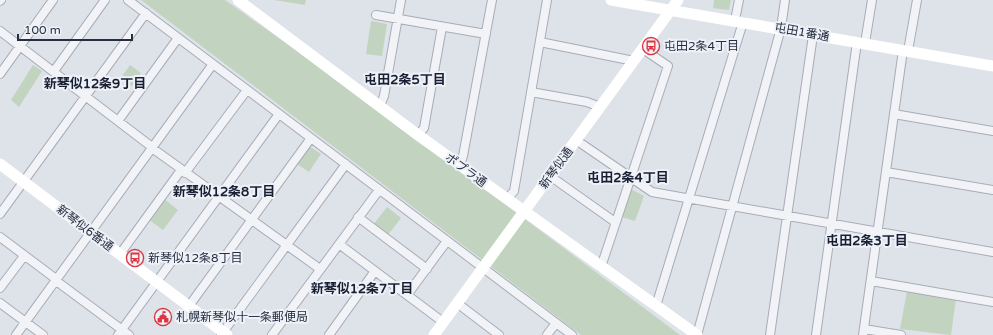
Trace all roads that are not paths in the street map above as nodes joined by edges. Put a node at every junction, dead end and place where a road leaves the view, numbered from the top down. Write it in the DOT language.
graph roads {
  1 [pos="53,0"];
  2 [pos="105,0"];
  3 [pos="128,0"];
  4 [pos="238,0"];
  5 [pos="401,0"];
  6 [pos="492,0"];
  7 [pos="548,0"];
  8 [pos="611,0"];
  9 [pos="678,0"];
  10 [pos="739,0"];
  11 [pos="786,0"];
  12 [pos="872,0"];
  13 [pos="917,0"];
  14 [pos="670,10"];
  15 [pos="146,13"];
  16 [pos="376,15"];
  17 [pos="398,19"];
  18 [pos="739,21"];
  19 [pos="442,27"];
  20 [pos="781,28"];
  21 [pos="0,31"];
  22 [pos="486,34"];
  23 [pos="813,35"];
  24 [pos="178,38"];
  25 [pos="540,42"];
  26 [pos="861,43"];
  27 [pos="20,46"];
  28 [pos="643,49"];
  29 [pos="906,50"];
  30 [pos="634,61"];
  31 [pos="213,64"];
  32 [pos="993,66"];
  33 [pos="54,71"];
  34 [pos="0,74"];
  35 [pos="247,90"];
  36 [pos="531,92"];
  37 [pos="86,96"];
  38 [pos="380,106"];
  39 [pos="600,107"];
  40 [pos="279,114"];
  41 [pos="894,114"];
  42 [pos="118,121"];
  43 [pos="993,131"];
  44 [pos="418,135"];
  45 [pos="311,138"];
  46 [pos="576,140"];
  47 [pos="152,148"];
  48 [pos="0,164"];
  49 [pos="346,164"];
  50 [pos="460,165"];
  51 [pos="183,171"];
  52 [pos="886,172"];
  53 [pos="550,176"];
  54 [pos="630,178"];
  55 [pos="24,182"];
  56 [pos="379,190"];
  57 [pos="993,190"];
  58 [pos="218,197"];
  59 [pos="690,198"];
  60 [pos="508,199"];
  61 [pos="733,206"];
  62 [pos="524,212"];
  63 [pos="0,214"];
  64 [pos="786,216"];
  65 [pos="358,217"];
  66 [pos="252,219"];
  67 [pos="615,222"];
  68 [pos="831,224"];
  69 [pos="90,232"];
  70 [pos="878,232"];
  71 [pos="0,238"];
  72 [pos="447,241"];
  73 [pos="339,244"];
  74 [pos="287,245"];
  75 [pos="993,252"];
  76 [pos="120,254"];
  77 [pos="24,256"];
  78 [pos="601,267"];
  79 [pos="483,268"];
  80 [pos="320,269"];
  81 [pos="427,269"];
  82 [pos="376,271"];
  83 [pos="55,280"];
  84 [pos="871,281"];
  85 [pos="156,282"];
  86 [pos="0,288"];
  87 [pos="407,295"];
  88 [pos="993,302"];
  89 [pos="0,303"];
  90 [pos="457,303"];
  91 [pos="189,306"];
  92 [pos="656,306"];
  93 [pos="25,322"];
  94 [pos="443,322"];
  95 [pos="556,323"];
  96 [pos="864,332"];
  97 [pos="123,333"];
  98 [pos="224,334"];
  99 [pos="16,335"];
  100 [pos="43,335"];
  101 [pos="272,335"];
  102 [pos="329,335"];
  103 [pos="434,335"];
  104 [pos="499,335"];
  105 [pos="547,335"];
  106 [pos="572,335"];
  107 [pos="697,335"];
  108 [pos="770,335"];
  109 [pos="816,335"];
  110 [pos="901,335"];
  1 -- 27 [label="street"];
  2 -- 33 [label="street"];
  3 -- 15 [label="street"];
  4 -- 38 [label="street, ポプラ通"];
  5 -- 17 [label="street"];
  6 -- 22 [label="street"];
  7 -- 25 [label="street"];
  8 -- 14 [label="street, 屯田1番通"];
  9 -- 14 [label="street, 新琴似通"];
  10 -- 18 [label="street"];
  11 -- 20 [label="street"];
  12 -- 26 [label="street"];
  13 -- 29 [label="street"];
  14 -- 18 [label="street, 屯田1番通"];
  14 -- 28 [label="street, 新琴似通"];
  15 -- 24 [label="street"];
  15 -- 37 [label="street"];
  16 -- 17 [label="street"];
  17 -- 19 [label="street"];
  17 -- 38 [label="street"];
  18 -- 20 [label="street, 屯田1番通"];
  18 -- 59 [label="street"];
  19 -- 22 [label="street"];
  19 -- 44 [label="street"];
  20 -- 23 [label="street, 屯田1番通"];
  20 -- 61 [label="street"];
  21 -- 27 [label="street"];
  22 -- 50 [label="street"];
  23 -- 26 [label="street, 屯田1番通"];
  23 -- 64 [label="street"];
  24 -- 31 [label="street"];
  24 -- 42 [label="street"];
  25 -- 30 [label="street"];
  25 -- 36 [label="street"];
  26 -- 29 [label="street, 屯田1番通"];
  26 -- 68 [label="street"];
  27 -- 33 [label="street"];
  27 -- 34 [label="street"];
  28 -- 30 [label="street, 新琴似通"];
  28 -- 54 [label="street"];
  29 -- 32 [label="street, 屯田1番通"];
  29 -- 41 [label="street"];
  30 -- 39 [label="street, 新琴似通"];
  31 -- 35 [label="street"];
  31 -- 47 [label="street"];
  33 -- 37 [label="street"];
  35 -- 40 [label="street"];
  35 -- 51 [label="street"];
  36 -- 39 [label="street"];
  36 -- 60 [label="street"];
  37 -- 42 [label="street"];
  37 -- 55 [label="street"];
  38 -- 44 [label="street, ポプラ通"];
  39 -- 46 [label="street, 新琴似通"];
  40 -- 45 [label="street"];
  40 -- 58 [label="street"];
  41 -- 43 [label="street"];
  41 -- 52 [label="street"];
  42 -- 47 [label="street"];
  44 -- 50 [label="street, ポプラ通"];
  45 -- 49 [label="street"];
  45 -- 66 [label="street"];
  46 -- 53 [label="street, 新琴似通"];
  46 -- 54 [label="street"];
  47 -- 51 [label="street"];
  47 -- 69 [label="street"];
  48 -- 55 [label="street, 新琴似6番通"];
  49 -- 56 [label="street"];
  49 -- 74 [label="street"];
  50 -- 60 [label="street, ポプラ通"];
  51 -- 58 [label="street"];
  51 -- 76 [label="street"];
  52 -- 57 [label="street"];
  52 -- 70 [label="street"];
  53 -- 62 [label="street, 新琴似通"];
  53 -- 67 [label="street"];
  54 -- 59 [label="street"];
  54 -- 67 [label="street"];
  55 -- 63 [label="street"];
  55 -- 69 [label="street, 新琴似6番通"];
  56 -- 65 [label="street"];
  56 -- 72 [label="street"];
  58 -- 66 [label="street"];
  58 -- 85 [label="street"];
  59 -- 61 [label="street"];
  59 -- 92 [label="street"];
  60 -- 62 [label="street, ポプラ通"];
  61 -- 64 [label="street"];
  61 -- 107 [label="street"];
  62 -- 78 [label="street, ポプラ通"];
  62 -- 79 [label="street, 新琴似通"];
  64 -- 68 [label="street"];
  64 -- 108 [label="street"];
  65 -- 73 [label="street"];
  65 -- 81 [label="street"];
  66 -- 74 [label="street"];
  66 -- 91 [label="street"];
  67 -- 78 [label="street"];
  68 -- 70 [label="street"];
  68 -- 109 [label="street"];
  69 -- 76 [label="street, 新琴似6番通"];
  69 -- 83 [label="street"];
  70 -- 75 [label="street"];
  70 -- 84 [label="street"];
  71 -- 77 [label="street"];
  72 -- 79 [label="street"];
  72 -- 81 [label="street"];
  73 -- 80 [label="street"];
  73 -- 82 [label="street"];
  74 -- 80 [label="street"];
  74 -- 98 [label="street"];
  76 -- 85 [label="street, 新琴似6番通"];
  77 -- 83 [label="street"];
  77 -- 86 [label="street"];
  78 -- 92 [label="street, ポプラ通"];
  79 -- 90 [label="street, 新琴似通"];
  79 -- 95 [label="street"];
  80 -- 101 [label="street"];
  81 -- 87 [label="street"];
  82 -- 87 [label="street"];
  82 -- 102 [label="street"];
  83 -- 93 [label="street"];
  83 -- 97 [label="street"];
  84 -- 88 [label="street"];
  84 -- 96 [label="street"];
  85 -- 91 [label="street, 新琴似6番通"];
  85 -- 97 [label="street"];
  87 -- 94 [label="street"];
  89 -- 93 [label="street"];
  90 -- 94 [label="street, 新琴似通"];
  90 -- 104 [label="street"];
  91 -- 98 [label="street, 新琴似6番通"];
  92 -- 107 [label="street, ポプラ通"];
  93 -- 99 [label="street"];
  93 -- 100 [label="street"];
  94 -- 103 [label="street, 新琴似通"];
  95 -- 105 [label="street"];
  95 -- 106 [label="street"];
  96 -- 110 [label="street"];
}
